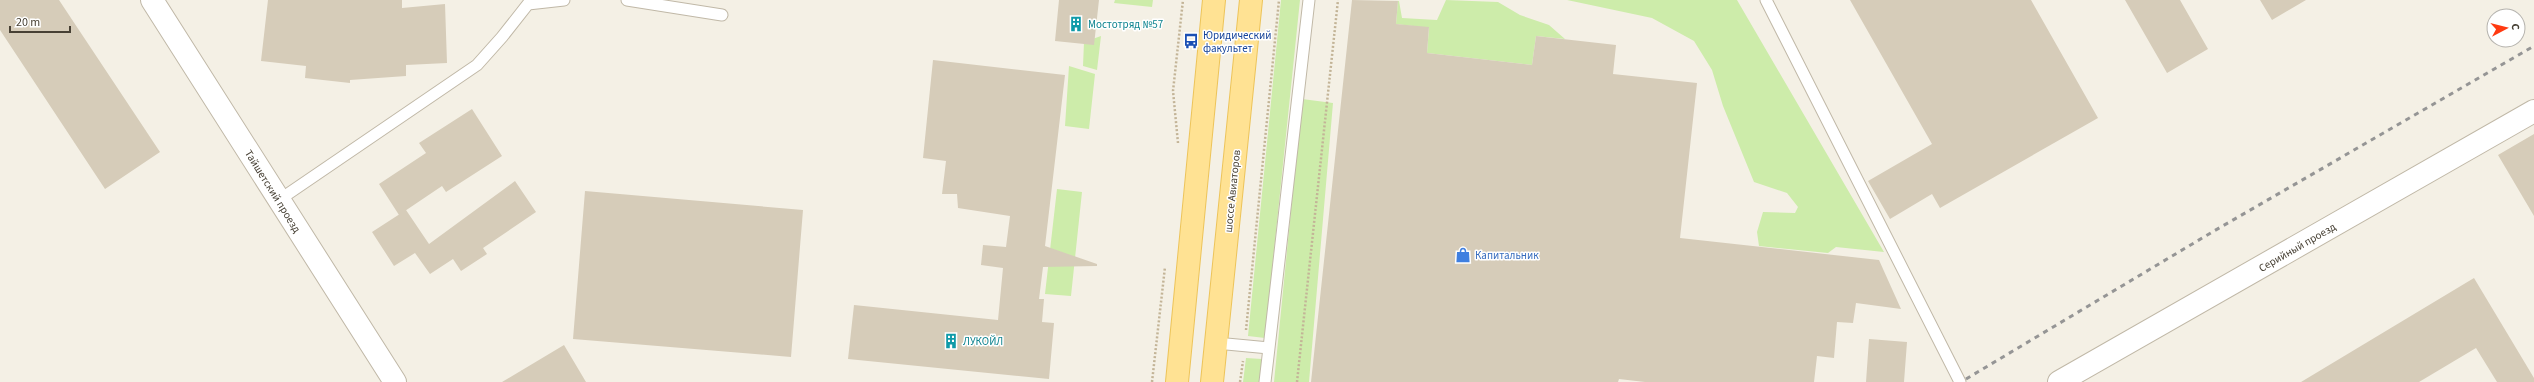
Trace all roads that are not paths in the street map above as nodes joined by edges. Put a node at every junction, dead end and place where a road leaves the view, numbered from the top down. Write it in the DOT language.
graph roads {
  1 [pos="152,0"];
  2 [pos="522,0"];
  3 [pos="564,0"];
  4 [pos="627,0"];
  5 [pos="1214,0"];
  6 [pos="1251,0"];
  7 [pos="1309,0"];
  8 [pos="1766,0"];
  9 [pos="522,12"];
  10 [pos="722,15"];
  11 [pos="2534,111"];
  12 [pos="279,200"];
  13 [pos="1216,343"];
  14 [pos="1269,348"];
  15 [pos="395,382"];
  16 [pos="1176,382"];
  17 [pos="1212,382"];
  18 [pos="1265,382"];
  19 [pos="1960,382"];
  20 [pos="2059,382"];
  1 -- 12 [label="street, Тайшетский проезд"];
  2 -- 9 [label="lane"];
  3 -- 9 [label="lane"];
  4 -- 10 [label="lane"];
  5 -- 16 [label="main road"];
  6 -- 13 [label="main road, шоссе Авиаторов"];
  7 -- 14 [label="lane"];
  8 -- 19 [label="lane"];
  9 -- 12 [label="lane"];
  11 -- 20 [label="street, Серийный проезд"];
  12 -- 15 [label="street, Тайшетский проезд"];
  13 -- 14 [label="lane"];
  13 -- 17 [label="main road, шоссе Авиаторов"];
  14 -- 18 [label="lane"];
}
